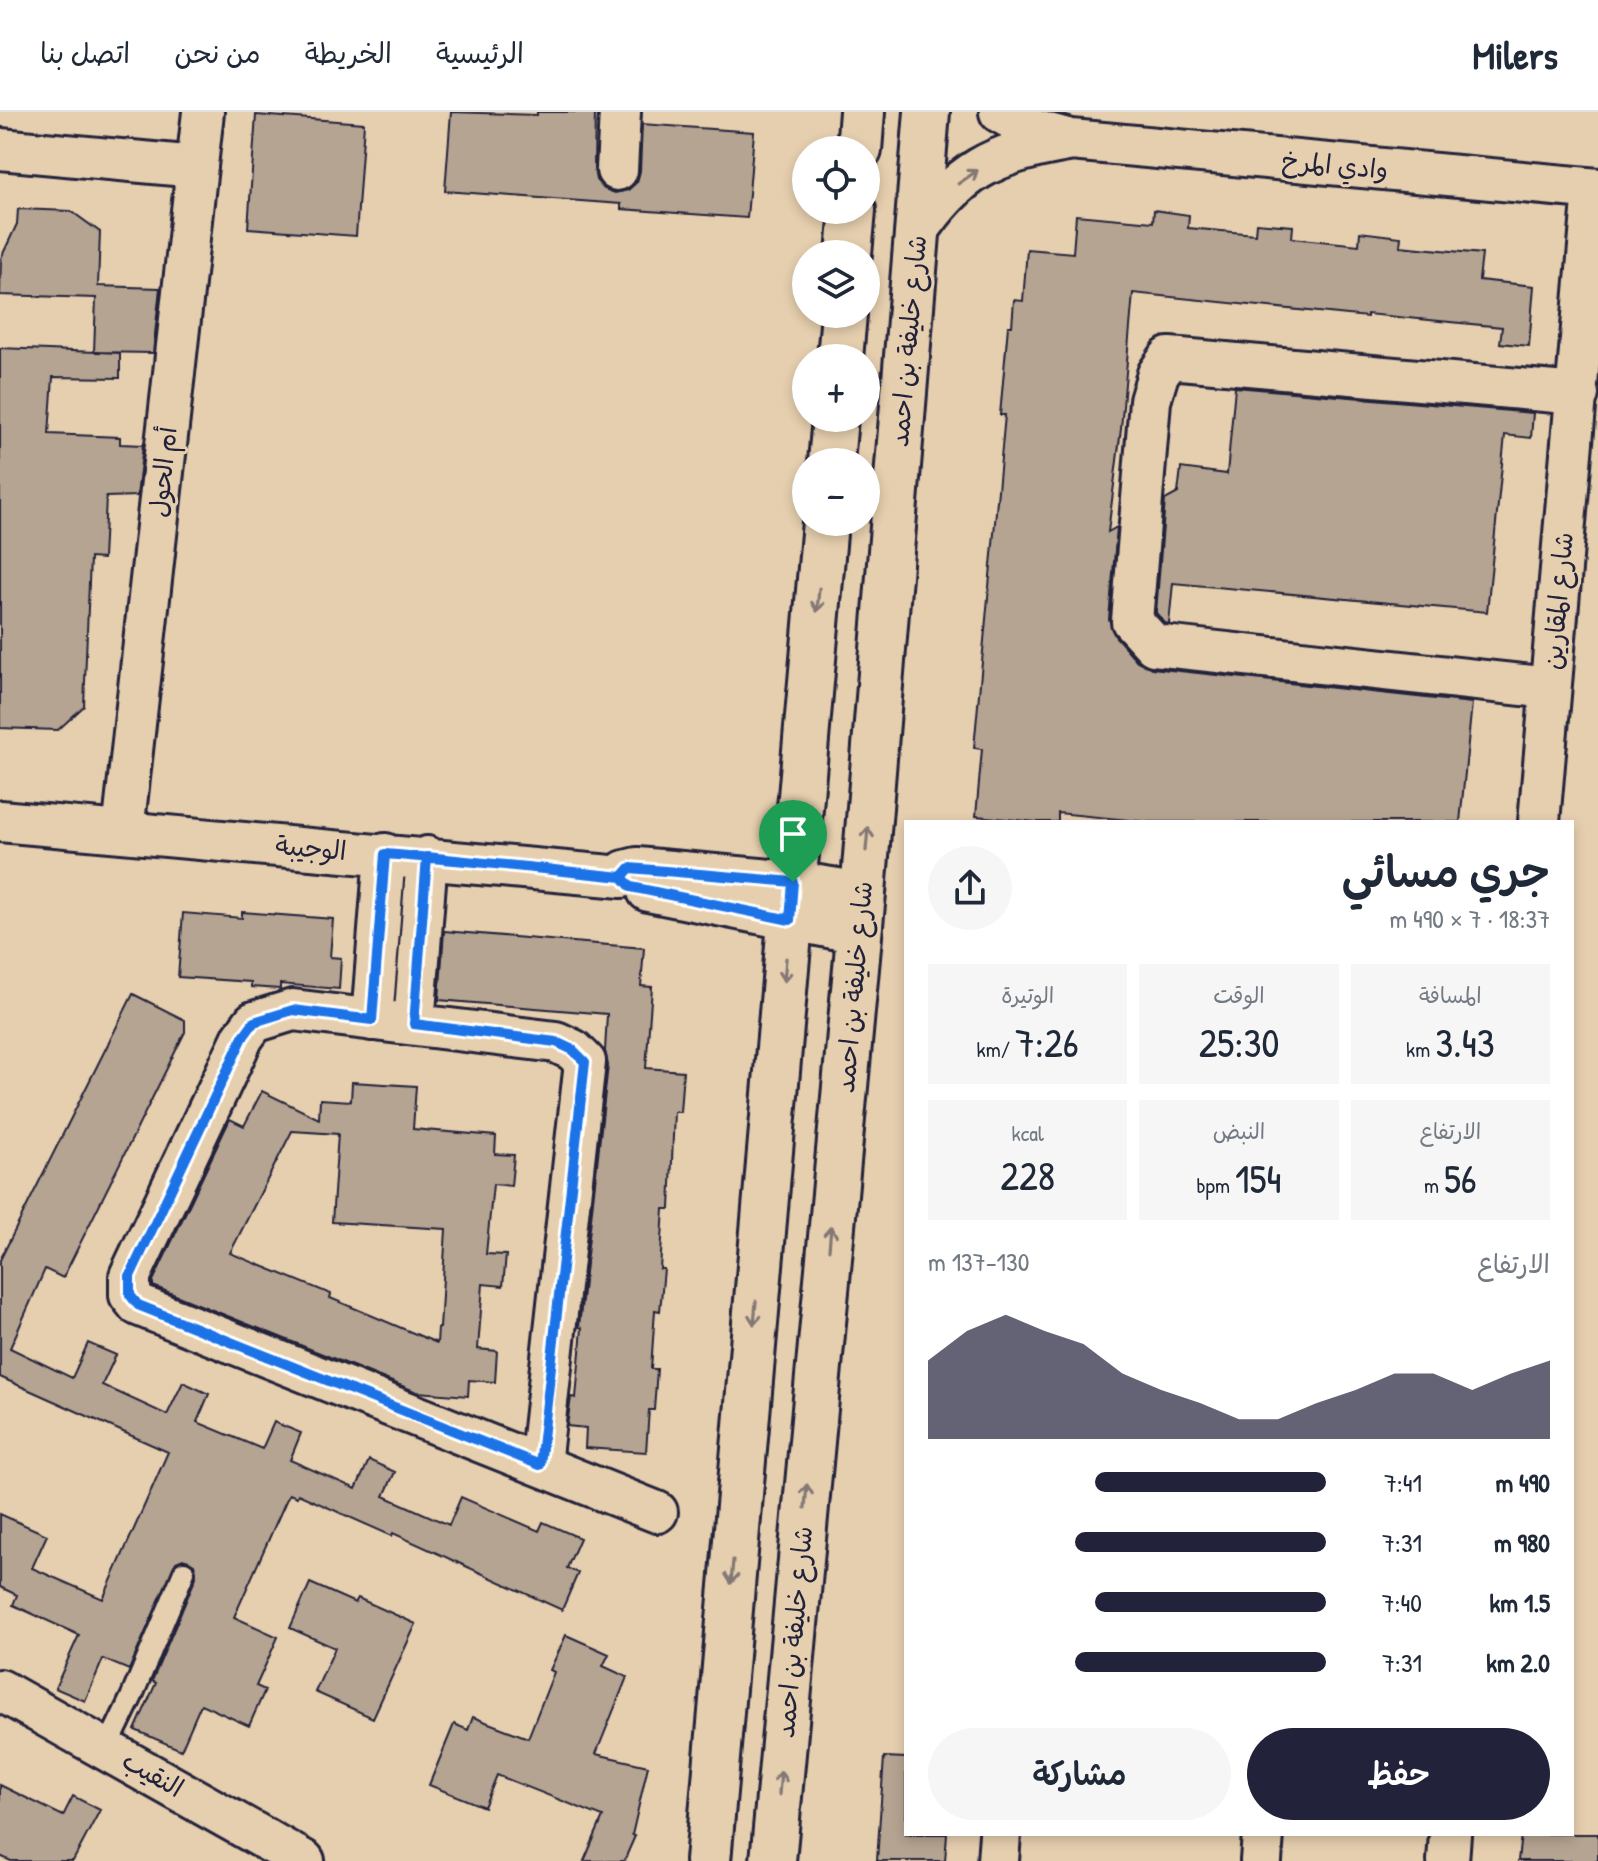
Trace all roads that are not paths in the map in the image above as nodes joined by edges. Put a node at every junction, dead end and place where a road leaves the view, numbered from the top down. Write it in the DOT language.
graph roads {
  1 [pos="203,112"];
  2 [pos="620,112"];
  3 [pos="862,112"];
  4 [pos="927,112"];
  5 [pos="1000,112"];
  6 [pos="860,136"];
  7 [pos="1071,140"];
  8 [pos="0,149"];
  9 [pos="197,167"];
  10 [pos="617,170"];
  11 [pos="1596,189"];
  12 [pos="916,234"];
  13 [pos="1578,394"];
  14 [pos="824,536"];
  15 [pos="1550,688"];
  16 [pos="1539,820"];
  17 [pos="0,821"];
  18 [pos="123,832"];
  19 [pos="385,854"];
  20 [pos="427,857"];
  21 [pos="791,901"];
  22 [pos="860,913"];
  23 [pos="372,1020"];
  24 [pos="414,1024"];
  25 [pos="540,1465"];
  26 [pos="657,1512"];
  27 [pos="184,1572"];
  28 [pos="0,1690"];
  29 [pos="107,1748"];
  30 [pos="1000,1836"];
  31 [pos="1263,1836"];
  32 [pos="1450,1836"];
  33 [pos="304,1861"];
  34 [pos="708,1861"];
  35 [pos="773,1861"];
  36 [pos="998,1861"];
  37 [pos="1261,1861"];
  38 [pos="1448,1861"];
  1 -- 9 [label="street, أم الحول"];
  2 -- 10 [label="street"];
  3 -- 6 [label="street"];
  4 -- 12 [label="street, شارع خليفة بن احمد"];
  5 -- 7 [label="street, وادي المرخ"];
  7 -- 11 [label="street, وادي المرخ"];
  12 -- 7 [label="street, وادي المرخ, one-way"];
  8 -- 9 [label="street"];
  9 -- 18 [label="street, أم الحول"];
  11 -- 13 [label="street, شارع المقارين"];
  22 -- 12 [label="street, شارع خليفة بن احمد, one-way"];
  13 -- 15 [label="street, شارع المقارين"];
  13 -- 15 [label="street"];
  14 -- 21 [label="street, one-way"];
  15 -- 16 [label="street, شارع المقارين"];
  17 -- 18 [label="street, الوجيبة"];
  18 -- 19 [label="street, الوجيبة"];
  19 -- 20 [label="street, الوجيبة"];
  19 -- 23 [label="street"];
  20 -- 21 [label="street, الوجيبة"];
  20 -- 24 [label="street"];
  21 -- 22 [label="street"];
  21 -- 34 [label="street, one-way"];
  35 -- 22 [label="street, شارع خليفة بن احمد, one-way"];
  23 -- 24 [label="street"];
  23 -- 25 [label="street"];
  24 -- 25 [label="street"];
  25 -- 26 [label="street"];
  27 -- 29 [label="lane"];
  28 -- 29 [label="street, النقيب"];
  29 -- 33 [label="street, النقيب"];
  30 -- 36 [label="street"];
  31 -- 37 [label="street"];
  32 -- 38 [label="street"];
}
